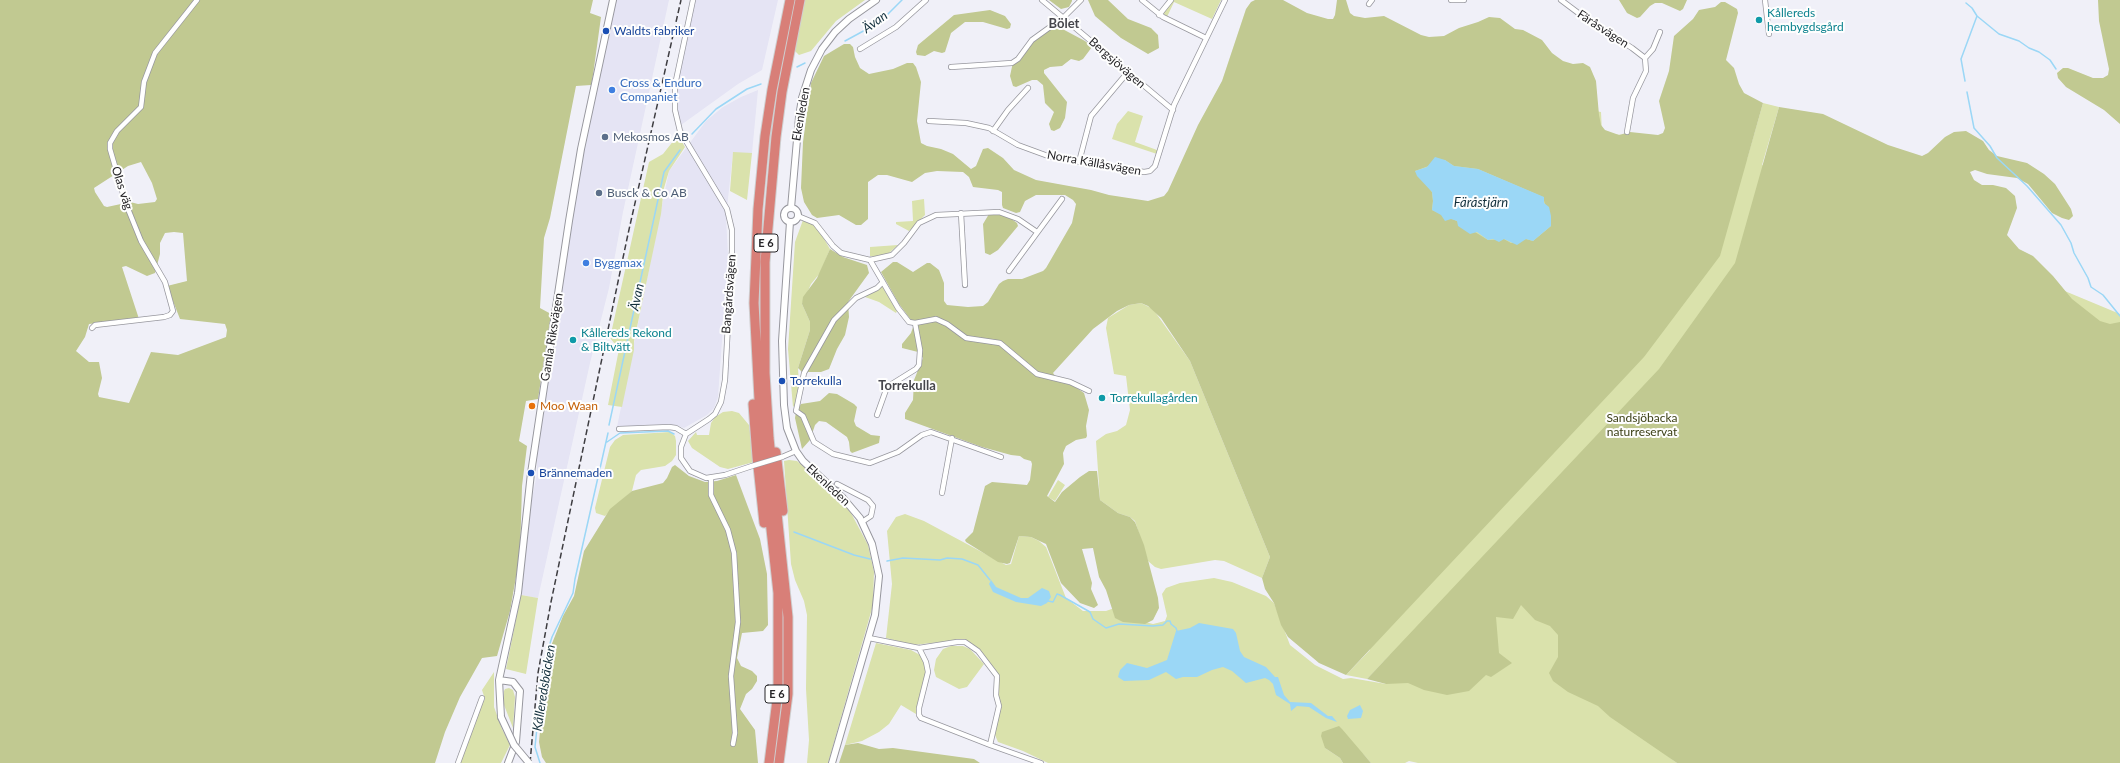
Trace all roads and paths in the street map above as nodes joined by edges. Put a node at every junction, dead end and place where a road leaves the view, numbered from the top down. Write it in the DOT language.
graph roads {
  1 [pos="196,0"];
  2 [pos="613,0"];
  3 [pos="693,0"];
  4 [pos="790,0"];
  5 [pos="800,0"];
  6 [pos="876,0"];
  7 [pos="926,0"];
  8 [pos="1042,0"];
  9 [pos="1081,0"];
  10 [pos="1142,0"];
  11 [pos="1171,0"];
  12 [pos="1225,0"];
  13 [pos="1451,0"];
  14 [pos="1464,0"];
  15 [pos="1561,0"];
  16 [pos="1764,0"];
  17 [pos="1160,15"];
  18 [pos="1064,17"];
  19 [pos="1660,32"];
  20 [pos="1770,34"];
  21 [pos="1206,38"];
  22 [pos="860,48"];
  23 [pos="1645,58"];
  24 [pos="951,67"];
  25 [pos="1128,72"];
  26 [pos="1028,88"];
  27 [pos="1173,110"];
  28 [pos="928,121"];
  29 [pos="993,131"];
  30 [pos="1627,132"];
  31 [pos="1079,162"];
  32 [pos="1062,199"];
  33 [pos="791,208"];
  34 [pos="961,213"];
  35 [pos="798,216"];
  36 [pos="790,222"];
  37 [pos="1037,232"];
  38 [pos="870,260"];
  39 [pos="1009,271"];
  40 [pos="884,282"];
  41 [pos="965,285"];
  42 [pos="915,323"];
  43 [pos="92,328"];
  44 [pos="1089,390"];
  45 [pos="878,415"];
  46 [pos="619,429"];
  47 [pos="686,434"];
  48 [pos="952,438"];
  49 [pos="796,450"];
  50 [pos="1001,457"];
  51 [pos="711,478"];
  52 [pos="838,484"];
  53 [pos="942,493"];
  54 [pos="862,522"];
  55 [pos="869,638"];
  56 [pos="919,648"];
  57 [pos="499,680"];
  58 [pos="482,698"];
  59 [pos="733,744"];
  60 [pos="990,745"];
  61 [pos="458,763"];
  62 [pos="508,763"];
  63 [pos="529,763"];
  64 [pos="769,763"];
  65 [pos="779,763"];
  66 [pos="832,763"];
  67 [pos="1041,763"];
  1 -- 43 [label="street, Olas väg"];
  2 -- 57 [label="street, Gamla Riksvägen"];
  3 -- 47 [label="street, Bangårdsvägen"];
  4 -- 64 [label="highway, E 6"];
  5 -- 65 [label="highway, E 6"];
  6 -- 33 [label="street, Ekenleden"];
  7 -- 22 [label="street"];
  8 -- 18 [label="street, Bergsjövägen"];
  9 -- 18 [label="street"];
  10 -- 17 [label="street"];
  11 -- 17 [label="street"];
  12 -- 21 [label="street, Norra Källåsvägen"];
  13 -- 14 [label="street"];
  15 -- 23 [label="street, Färåsvägen"];
  16 -- 20 [label="street"];
  17 -- 21 [label="street"];
  18 -- 24 [label="street"];
  18 -- 25 [label="street, Bergsjövägen"];
  19 -- 23 [label="street"];
  21 -- 27 [label="street, Norra Källåsvägen"];
  23 -- 30 [label="street"];
  25 -- 27 [label="street, Bergsjövägen"];
  25 -- 31 [label="street"];
  26 -- 29 [label="street"];
  27 -- 31 [label="street, Norra Källåsvägen"];
  28 -- 29 [label="street, Norra Källåsvägen"];
  29 -- 31 [label="street, Norra Källåsvägen"];
  32 -- 37 [label="street"];
  33 -- 35 [label="street"];
  33 -- 36 [label="street, Ekenleden"];
  34 -- 37 [label="street"];
  34 -- 38 [label="street"];
  34 -- 41 [label="street"];
  35 -- 36 [label="street"];
  35 -- 38 [label="street"];
  36 -- 49 [label="street, Ekenleden"];
  37 -- 39 [label="street"];
  38 -- 40 [label="street"];
  40 -- 42 [label="street"];
  40 -- 48 [label="street"];
  42 -- 44 [label="street"];
  42 -- 45 [label="street"];
  46 -- 47 [label="street"];
  47 -- 51 [label="street"];
  48 -- 50 [label="street"];
  48 -- 53 [label="street"];
  49 -- 51 [label="street, bridge"];
  49 -- 54 [label="street, Ekenleden"];
  51 -- 59 [label="street"];
  52 -- 54 [label="street"];
  54 -- 55 [label="street, Ekenleden"];
  55 -- 56 [label="street"];
  55 -- 66 [label="street, Ekenleden"];
  56 -- 60 [label="street"];
  56 -- 60 [label="street"];
  57 -- 62 [label="street"];
  57 -- 63 [label="street, Gamla Riksvägen, bridge"];
  58 -- 61 [label="street"];
  60 -- 67 [label="street"];
}
